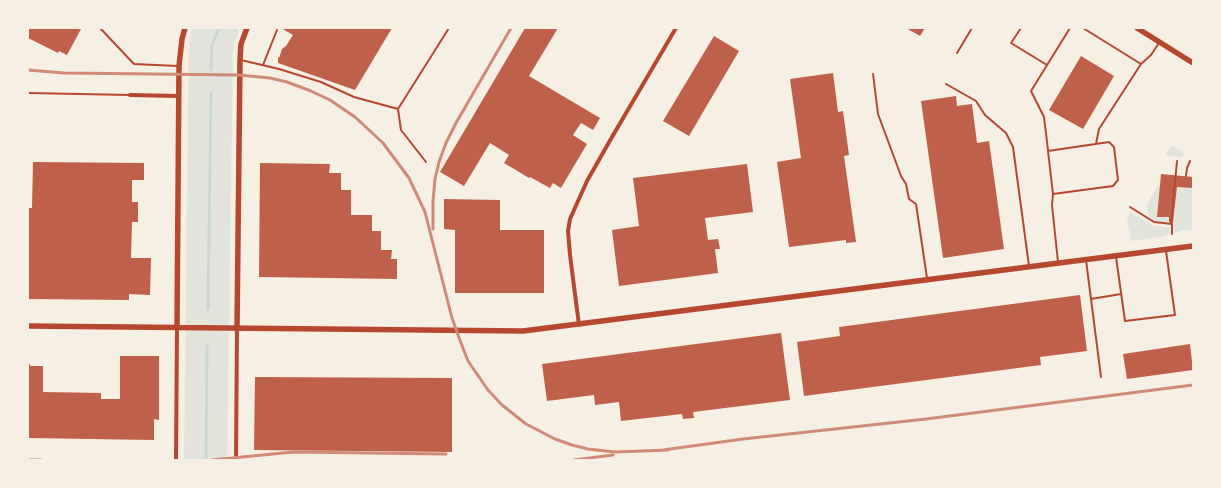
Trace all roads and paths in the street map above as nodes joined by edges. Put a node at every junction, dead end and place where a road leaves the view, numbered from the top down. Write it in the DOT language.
graph roads {
  1 [pos="100,28"];
  2 [pos="185,28"];
  3 [pos="247,28"];
  4 [pos="449,28"];
  5 [pos="676,28"];
  6 [pos="972,28"];
  7 [pos="1021,28"];
  8 [pos="1070,28"];
  9 [pos="1083,28"];
  10 [pos="1137,28"];
  11 [pos="277,30"];
  12 [pos="1159,42"];
  13 [pos="957,53"];
  14 [pos="240,60"];
  15 [pos="1193,63"];
  16 [pos="1141,64"];
  17 [pos="263,65"];
  18 [pos="1047,65"];
  19 [pos="179,66"];
  20 [pos="873,74"];
  21 [pos="946,84"];
  22 [pos="28,93"];
  23 [pos="130,95"];
  24 [pos="179,96"];
  25 [pos="398,109"];
  26 [pos="1096,144"];
  27 [pos="1048,151"];
  28 [pos="1177,161"];
  29 [pos="1190,161"];
  30 [pos="426,162"];
  31 [pos="1186,176"];
  32 [pos="1054,194"];
  33 [pos="1130,207"];
  34 [pos="1171,224"];
  35 [pos="1172,234"];
  36 [pos="1193,246"];
  37 [pos="1166,249"];
  38 [pos="1116,256"];
  39 [pos="1086,260"];
  40 [pos="1059,264"];
  41 [pos="1029,267"];
  42 [pos="927,279"];
  43 [pos="1122,294"];
  44 [pos="1091,299"];
  45 [pos="579,325"];
  46 [pos="28,326"];
  47 [pos="177,327"];
  48 [pos="237,328"];
  49 [pos="1101,377"];
  50 [pos="176,460"];
  51 [pos="236,460"];
  1 -- 19 [label="lane"];
  2 -- 19 [label="street"];
  3 -- 14 [label="street"];
  4 -- 25 [label="lane"];
  5 -- 45 [label="street"];
  6 -- 13 [label="lane"];
  7 -- 18 [label="lane"];
  8 -- 18 [label="lane"];
  9 -- 16 [label="lane"];
  10 -- 12 [label="street"];
  11 -- 17 [label="lane"];
  12 -- 15 [label="street"];
  12 -- 16 [label="lane"];
  14 -- 17 [label="lane"];
  14 -- 48 [label="street"];
  16 -- 26 [label="lane"];
  17 -- 25 [label="lane"];
  18 -- 27 [label="lane"];
  19 -- 24 [label="street"];
  20 -- 42 [label="lane"];
  21 -- 41 [label="lane"];
  22 -- 23 [label="lane"];
  23 -- 24 [label="street"];
  24 -- 47 [label="street"];
  25 -- 30 [label="lane"];
  26 -- 27 [label="lane"];
  26 -- 32 [label="lane"];
  27 -- 32 [label="lane"];
  28 -- 34 [label="path"];
  29 -- 31 [label="path"];
  32 -- 40 [label="lane"];
  33 -- 34 [label="path"];
  34 -- 35 [label="path"];
  36 -- 37 [label="street"];
  37 -- 38 [label="street"];
  37 -- 43 [label="lane"];
  38 -- 39 [label="street"];
  38 -- 43 [label="lane"];
  39 -- 40 [label="street"];
  39 -- 44 [label="lane"];
  40 -- 41 [label="street"];
  41 -- 42 [label="street"];
  42 -- 45 [label="street"];
  43 -- 44 [label="lane"];
  44 -- 49 [label="lane"];
  45 -- 48 [label="street"];
  46 -- 47 [label="street"];
  47 -- 48 [label="street"];
  47 -- 50 [label="street"];
  48 -- 51 [label="street"];
}
